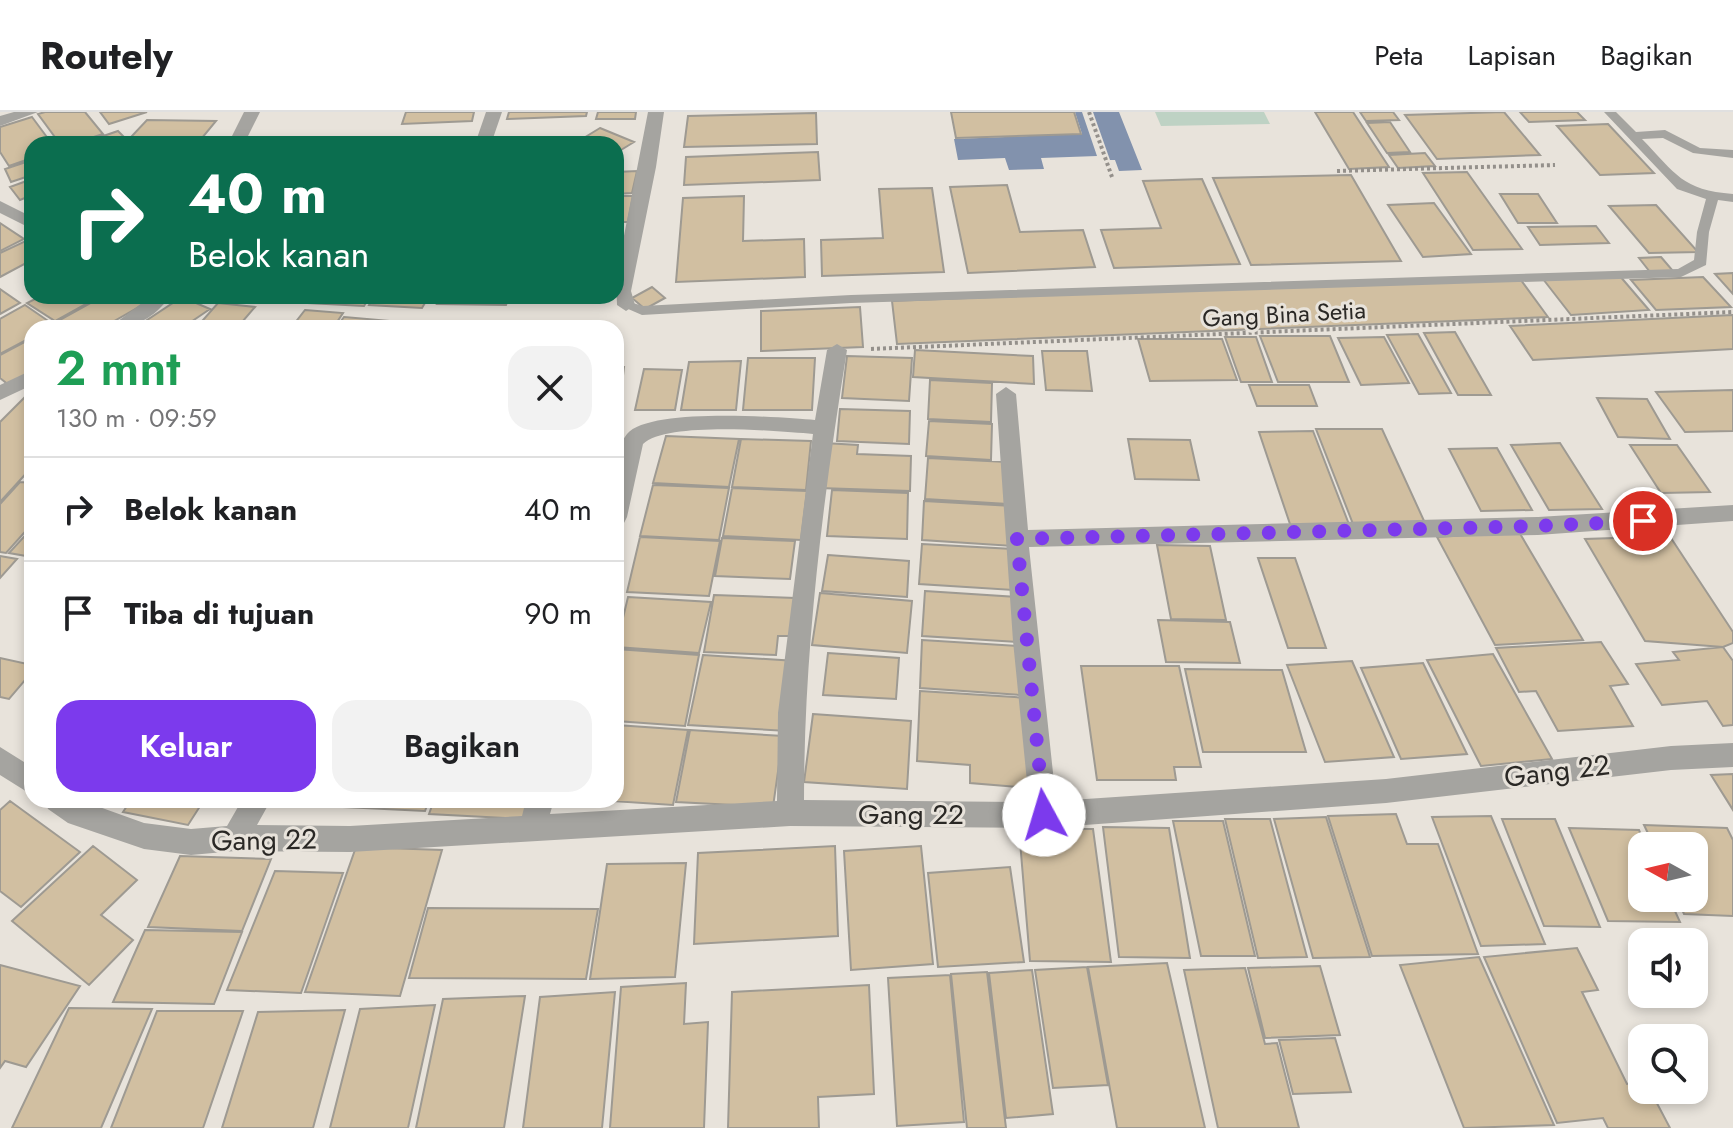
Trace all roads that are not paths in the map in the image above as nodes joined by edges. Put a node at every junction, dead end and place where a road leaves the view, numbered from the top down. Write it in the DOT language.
graph roads {
  1 [pos="30,112"];
  2 [pos="252,112"];
  3 [pos="494,112"];
  4 [pos="656,112"];
  5 [pos="1610,112"];
  6 [pos="0,121"];
  7 [pos="240,136"];
  8 [pos="486,136"];
  9 [pos="1633,136"];
  10 [pos="1733,154"];
  11 [pos="1713,197"];
  12 [pos="1733,198"];
  13 [pos="0,206"];
  14 [pos="24,220"];
  15 [pos="624,281"];
  16 [pos="624,298"];
  17 [pos="155,304"];
  18 [pos="626,305"];
  19 [pos="131,320"];
  20 [pos="837,350"];
  21 [pos="24,381"];
  22 [pos="0,393"];
  23 [pos="1006,394"];
  24 [pos="824,428"];
  25 [pos="624,484"];
  26 [pos="1733,513"];
  27 [pos="1017,539"];
  28 [pos="1733,755"];
  29 [pos="0,759"];
  30 [pos="24,777"];
  31 [pos="69,808"];
  32 [pos="252,808"];
  33 [pos="538,808"];
  34 [pos="790,813"];
  35 [pos="1044,815"];
  36 [pos="533,827"];
  37 [pos="235,838"];
  1 -- 6 [label="street"];
  2 -- 7 [label="street"];
  3 -- 8 [label="street"];
  4 -- 15 [label="street"];
  5 -- 9 [label="lane"];
  9 -- 10 [label="lane"];
  9 -- 11 [label="lane"];
  11 -- 12 [label="lane"];
  11 -- 18 [label="lane"];
  13 -- 14 [label="street"];
  16 -- 18 [label="street"];
  17 -- 19 [label="street"];
  20 -- 24 [label="street"];
  21 -- 22 [label="street"];
  23 -- 27 [label="street"];
  24 -- 25 [label="street"];
  24 -- 34 [label="street"];
  26 -- 27 [label="street"];
  27 -- 35 [label="street"];
  28 -- 35 [label="street, Gang 22"];
  29 -- 30 [label="street"];
  31 -- 37 [label="street, Gang 22"];
  32 -- 37 [label="street"];
  33 -- 36 [label="street"];
  34 -- 35 [label="street, Gang 22"];
  34 -- 36 [label="street, Gang 22"];
  36 -- 37 [label="street, Gang 22"];
}
